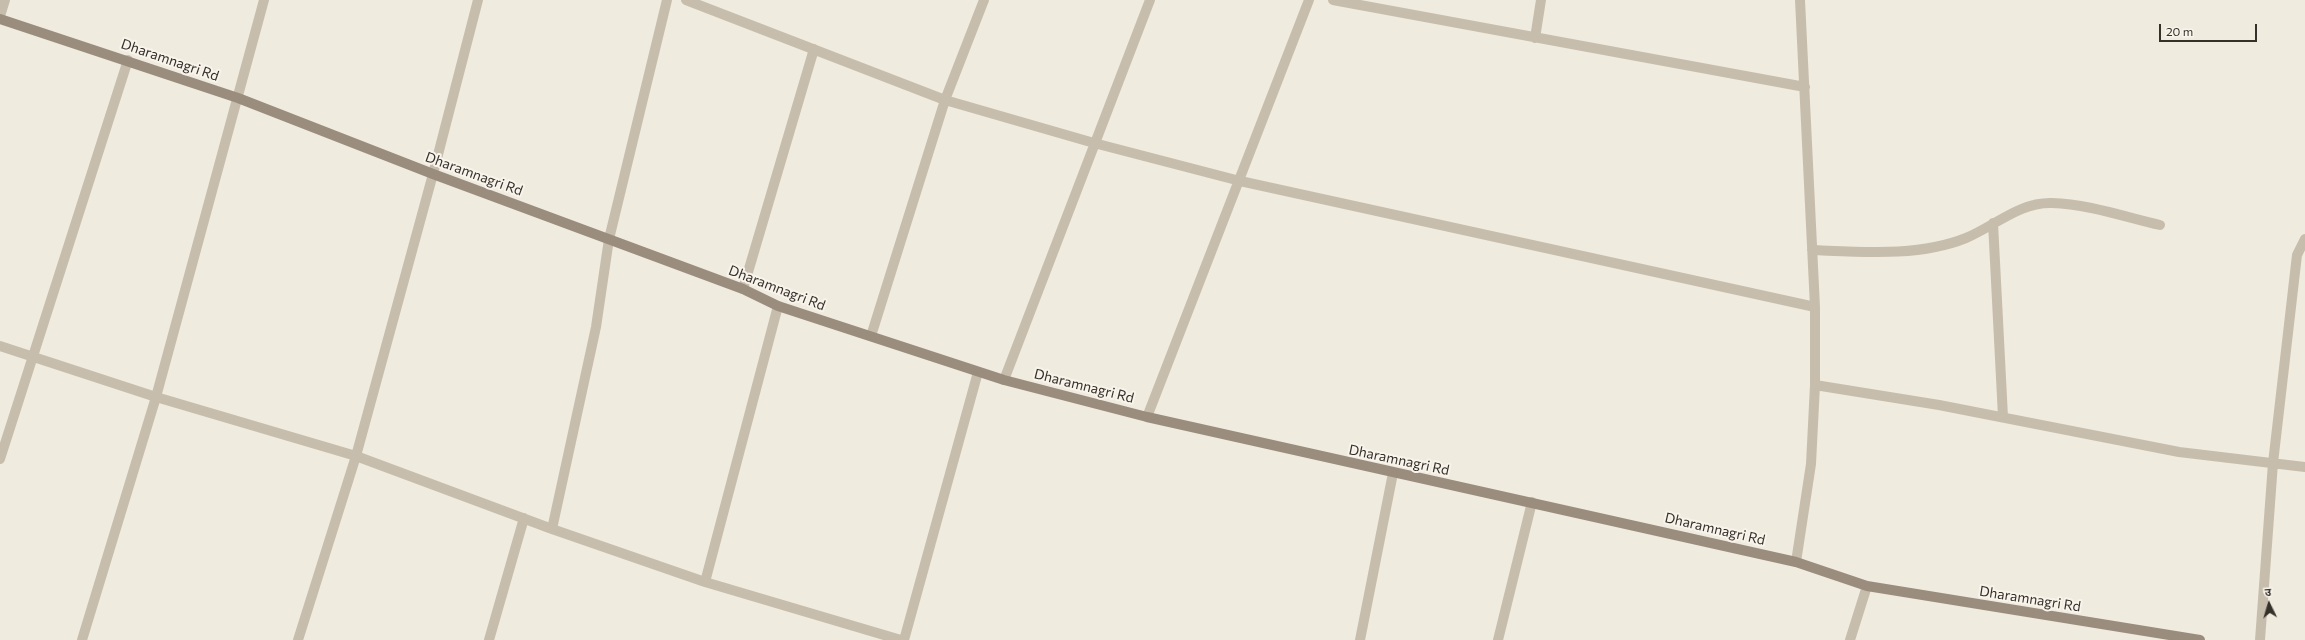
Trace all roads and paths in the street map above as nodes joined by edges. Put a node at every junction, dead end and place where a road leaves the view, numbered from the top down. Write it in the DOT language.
graph roads {
  1 [pos="5,0"];
  2 [pos="264,0"];
  3 [pos="478,0"];
  4 [pos="667,0"];
  5 [pos="686,0"];
  6 [pos="984,0"];
  7 [pos="1150,0"];
  8 [pos="1309,0"];
  9 [pos="1333,0"];
  10 [pos="1540,0"];
  11 [pos="1800,0"];
  12 [pos="0,17"];
  13 [pos="1535,38"];
  14 [pos="814,49"];
  15 [pos="128,60"];
  16 [pos="1806,87"];
  17 [pos="238,98"];
  18 [pos="945,100"];
  19 [pos="1094,143"];
  20 [pos="433,174"];
  21 [pos="1240,181"];
  22 [pos="1992,223"];
  23 [pos="2160,225"];
  24 [pos="609,239"];
  25 [pos="2305,239"];
  26 [pos="1812,250"];
  27 [pos="743,289"];
  28 [pos="778,306"];
  29 [pos="1815,307"];
  30 [pos="871,336"];
  31 [pos="0,346"];
  32 [pos="34,355"];
  33 [pos="978,372"];
  34 [pos="1004,380"];
  35 [pos="1815,385"];
  36 [pos="156,397"];
  37 [pos="1147,417"];
  38 [pos="2003,417"];
  39 [pos="356,456"];
  40 [pos="0,459"];
  41 [pos="2273,462"];
  42 [pos="2305,467"];
  43 [pos="1393,473"];
  44 [pos="1532,502"];
  45 [pos="524,518"];
  46 [pos="552,529"];
  47 [pos="1796,562"];
  48 [pos="705,582"];
  49 [pos="1867,586"];
  50 [pos="82,640"];
  51 [pos="298,640"];
  52 [pos="489,640"];
  53 [pos="901,640"];
  54 [pos="904,640"];
  55 [pos="1360,640"];
  56 [pos="1498,640"];
  57 [pos="1850,640"];
  58 [pos="2200,640"];
  59 [pos="2260,640"];
  1 -- 12 [label="street"];
  2 -- 17 [label="street"];
  3 -- 20 [label="street"];
  4 -- 24 [label="street"];
  5 -- 14 [label="street"];
  6 -- 18 [label="street"];
  7 -- 19 [label="street"];
  8 -- 21 [label="street"];
  9 -- 13 [label="street"];
  10 -- 13 [label="street"];
  11 -- 16 [label="street"];
  12 -- 15 [label="street, Dharamnagri Rd"];
  13 -- 16 [label="street"];
  14 -- 18 [label="street"];
  14 -- 27 [label="street"];
  15 -- 17 [label="street, Dharamnagri Rd"];
  15 -- 32 [label="street"];
  16 -- 26 [label="street"];
  17 -- 20 [label="street, Dharamnagri Rd"];
  17 -- 36 [label="street"];
  18 -- 19 [label="street"];
  18 -- 30 [label="street"];
  19 -- 21 [label="street"];
  19 -- 34 [label="street"];
  20 -- 24 [label="street, Dharamnagri Rd"];
  20 -- 39 [label="street"];
  21 -- 29 [label="street"];
  21 -- 37 [label="street"];
  22 -- 23 [label="street"];
  22 -- 26 [label="street"];
  22 -- 38 [label="street"];
  24 -- 27 [label="street, Dharamnagri Rd"];
  24 -- 46 [label="street"];
  25 -- 41 [label="street"];
  26 -- 29 [label="street"];
  27 -- 28 [label="street, Dharamnagri Rd"];
  28 -- 30 [label="street, Dharamnagri Rd"];
  28 -- 48 [label="street"];
  29 -- 35 [label="street"];
  30 -- 33 [label="street, Dharamnagri Rd"];
  31 -- 32 [label="street"];
  32 -- 36 [label="street"];
  32 -- 40 [label="street"];
  33 -- 34 [label="street, Dharamnagri Rd"];
  33 -- 54 [label="street"];
  34 -- 37 [label="street, Dharamnagri Rd"];
  35 -- 38 [label="street"];
  35 -- 47 [label="street"];
  36 -- 39 [label="street"];
  36 -- 50 [label="street"];
  37 -- 43 [label="street, Dharamnagri Rd"];
  38 -- 41 [label="street"];
  39 -- 45 [label="street"];
  39 -- 51 [label="street"];
  41 -- 42 [label="street"];
  41 -- 59 [label="street"];
  43 -- 44 [label="street, Dharamnagri Rd"];
  43 -- 55 [label="street"];
  44 -- 47 [label="street, Dharamnagri Rd"];
  44 -- 56 [label="street"];
  45 -- 46 [label="street"];
  45 -- 52 [label="street"];
  46 -- 48 [label="street"];
  47 -- 49 [label="street, Dharamnagri Rd"];
  48 -- 53 [label="street"];
  49 -- 57 [label="street"];
  49 -- 58 [label="street, Dharamnagri Rd"];
}
